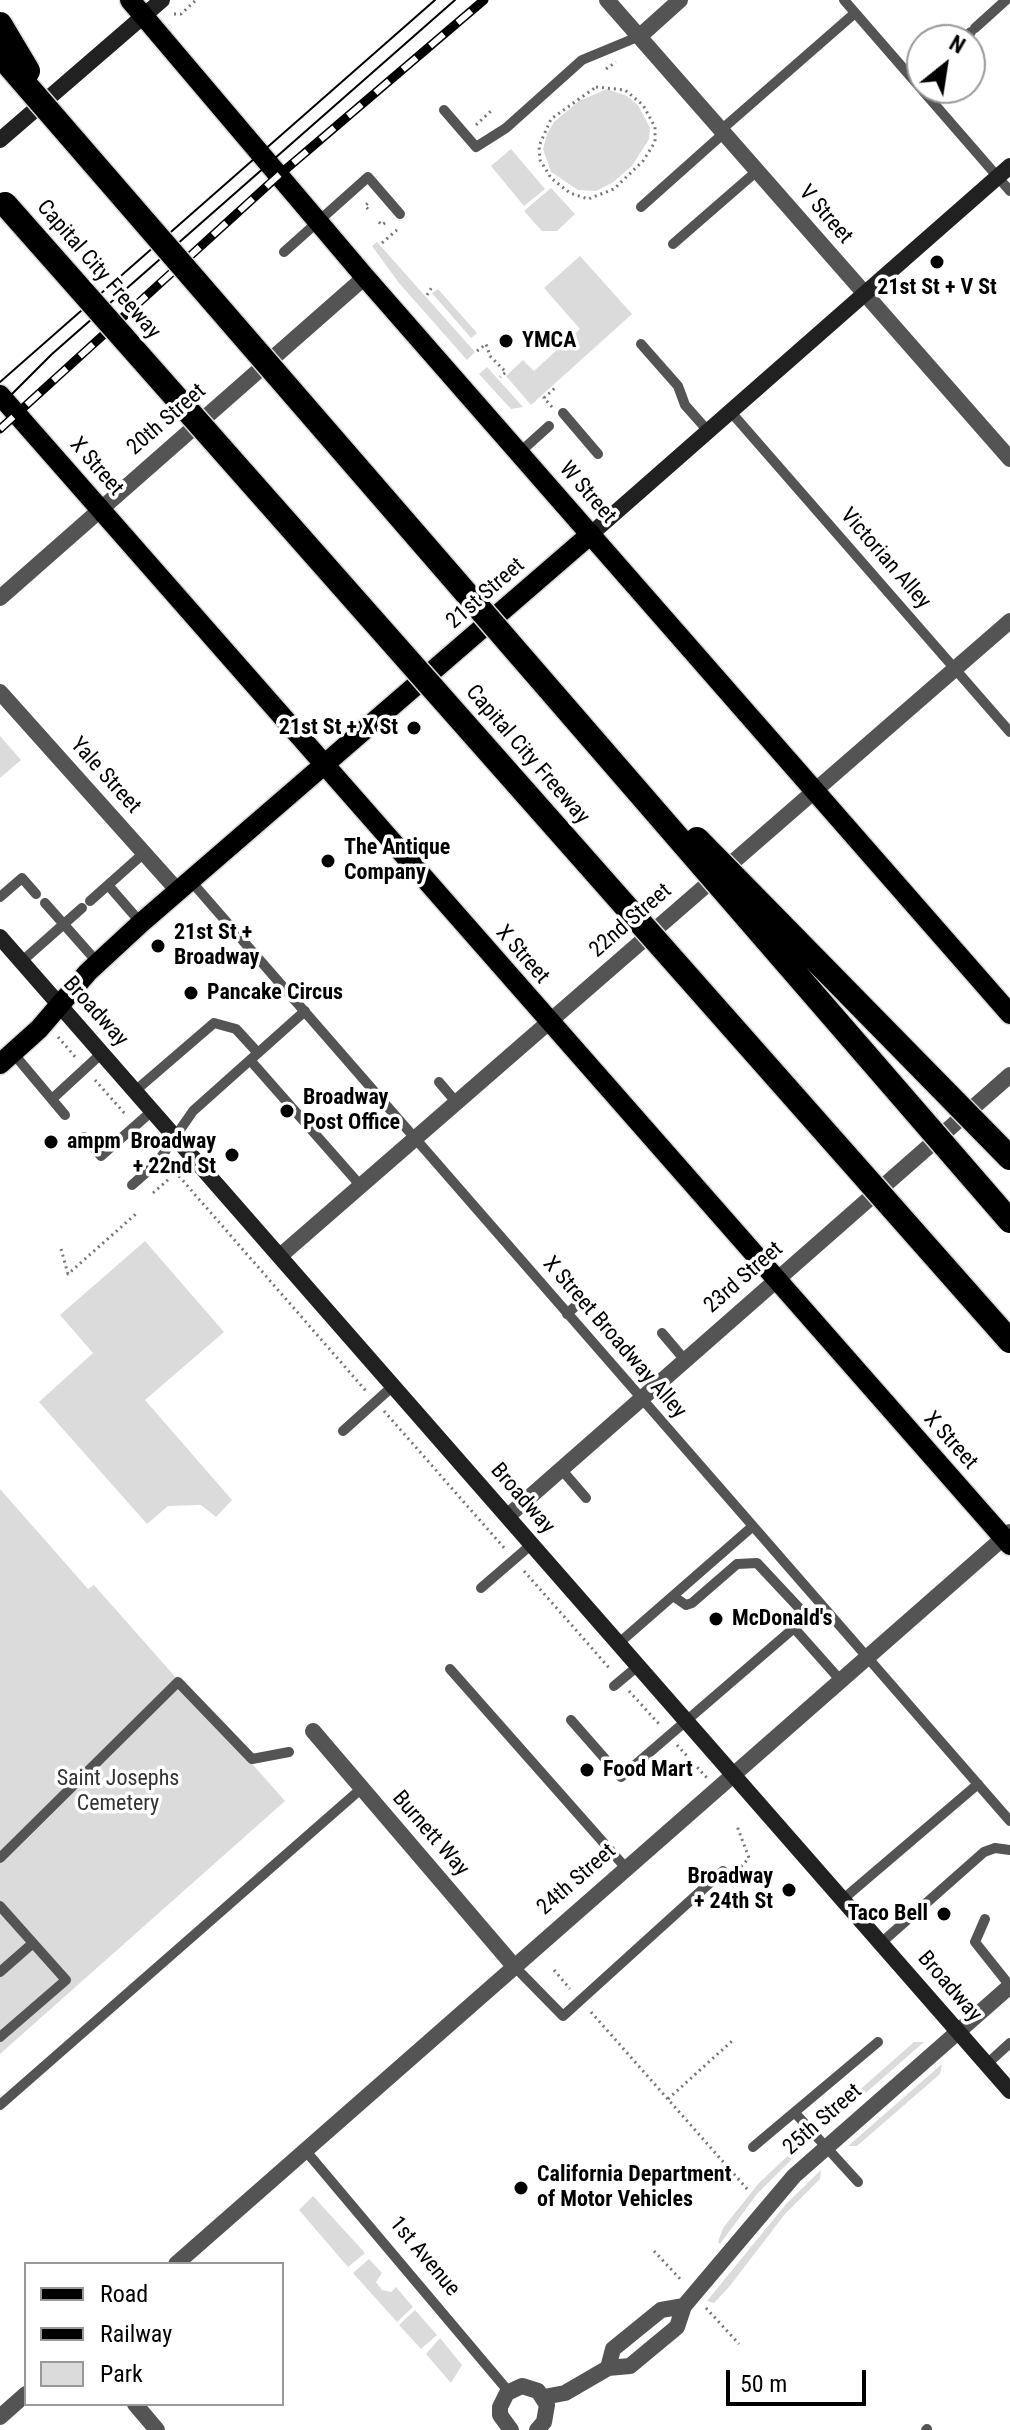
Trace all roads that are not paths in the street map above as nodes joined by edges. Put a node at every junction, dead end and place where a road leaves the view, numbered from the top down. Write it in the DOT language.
graph roads {
  1 [pos="130,0"];
  2 [pos="162,0"];
  3 [pos="607,0"];
  4 [pos="680,0"];
  5 [pos="844,0"];
  6 [pos="1006,0"];
  7 [pos="855,13"];
  8 [pos="144,16"];
  9 [pos="0,24"];
  10 [pos="980,24"];
  11 [pos="640,36"];
  12 [pos="0,55"];
  13 [pos="906,66"];
  14 [pos="942,104"];
  15 [pos="444,110"];
  16 [pos="59,121"];
  17 [pos="723,132"];
  18 [pos="0,140"];
  19 [pos="757,171"];
  20 [pos="1004,171"];
  21 [pos="1010,191"];
  22 [pos="5,204"];
  23 [pos="641,207"];
  24 [pos="400,214"];
  25 [pos="318,221"];
  26 [pos="673,244"];
  27 [pos="284,252"];
  28 [pos="365,277"];
  29 [pos="864,294"];
  30 [pos="641,344"];
  31 [pos="0,395"];
  32 [pos="730,411"];
  33 [pos="563,413"];
  34 [pos="549,426"];
  35 [pos="708,431"];
  36 [pos="519,453"];
  37 [pos="598,454"];
  38 [pos="1010,459"];
  39 [pos="100,508"];
  40 [pos="591,534"];
  41 [pos="0,598"];
  42 [pos="1010,621"];
  43 [pos="518,657"];
  44 [pos="955,669"];
  45 [pos="0,692"];
  46 [pos="1010,732"];
  47 [pos="326,766"];
  48 [pos="816,791"];
  49 [pos="144,853"];
  50 [pos="108,885"];
  51 [pos="184,885"];
  52 [pos="36,894"];
  53 [pos="0,897"];
  54 [pos="45,903"];
  55 [pos="141,923"];
  56 [pos="62,924"];
  57 [pos="0,937"];
  58 [pos="21,962"];
  59 [pos="98,963"];
  60 [pos="60,1006"];
  61 [pos="305,1011"];
  62 [pos="1010,1014"];
  63 [pos="548,1021"];
  64 [pos="102,1053"];
  65 [pos="254,1056"];
  66 [pos="6,1058"];
  67 [pos="875,1065"];
  68 [pos="1010,1075"];
  69 [pos="439,1082"];
  70 [pos="135,1091"];
  71 [pos="52,1099"];
  72 [pos="456,1102"];
  73 [pos="152,1111"];
  74 [pos="65,1115"];
  75 [pos="175,1136"];
  76 [pos="84,1137"];
  77 [pos="414,1139"];
  78 [pos="1010,1158"];
  79 [pos="132,1185"];
  80 [pos="360,1185"];
  81 [pos="1010,1208"];
  82 [pos="1010,1221"];
  83 [pos="280,1256"];
  84 [pos="776,1280"];
  85 [pos="581,1301"];
  86 [pos="567,1314"];
  87 [pos="662,1333"];
  88 [pos="1010,1341"];
  89 [pos="684,1359"];
  90 [pos="393,1386"];
  91 [pos="640,1398"];
  92 [pos="343,1431"];
  93 [pos="561,1469"];
  94 [pos="586,1498"];
  95 [pos="508,1516"];
  96 [pos="753,1526"];
  97 [pos="1008,1538"];
  98 [pos="532,1544"];
  99 [pos="481,1588"];
  100 [pos="673,1596"];
  101 [pos="794,1628"];
  102 [pos="619,1643"];
  103 [pos="867,1658"];
  104 [pos="638,1666"];
  105 [pos="450,1669"];
  106 [pos="842,1682"];
  107 [pos="614,1686"];
  108 [pos="571,1720"];
  109 [pos="686,1721"];
  110 [pos="313,1731"];
  111 [pos="289,1752"];
  112 [pos="733,1774"];
  113 [pos="978,1784"];
  114 [pos="362,1788"];
  115 [pos="1010,1821"];
  116 [pos="1010,1850"];
  117 [pos="0,1858"];
  118 [pos="625,1867"];
  119 [pos="726,1874"];
  120 [pos="842,1900"];
  121 [pos="0,1906"];
  122 [pos="985,1919"];
  123 [pos="33,1943"];
  124 [pos="881,1943"];
  125 [pos="513,1965"];
  126 [pos="0,1972"];
  127 [pos="1010,1986"];
  128 [pos="958,2031"];
  129 [pos="0,2037"];
  130 [pos="878,2042"];
  131 [pos="1010,2043"];
  132 [pos="987,2064"];
  133 [pos="1010,2091"];
  134 [pos="0,2105"];
  135 [pos="796,2114"];
  136 [pos="753,2147"];
  137 [pos="826,2147"];
  138 [pos="305,2150"];
  139 [pos="858,2182"];
  140 [pos="178,2262"];
  141 [pos="684,2306"];
  142 [pos="608,2368"];
  143 [pos="509,2392"];
  144 [pos="24,2396"];
  145 [pos="544,2397"];
  146 [pos="137,2406"];
  147 [pos="0,2417"];
  148 [pos="504,2428"];
  149 [pos="157,2430"];
  150 [pos="538,2430"];
  1 -- 8 [label="main road, W Street"];
  2 -- 8 [label="main road"];
  3 -- 11 [label="street, V Street"];
  4 -- 11 [label="street"];
  5 -- 7 [label="lane"];
  6 -- 10 [label="lane"];
  7 -- 13 [label="lane"];
  7 -- 17 [label="lane"];
  8 -- 18 [label="main road"];
  8 -- 25 [label="main road, W Street"];
  9 -- 16 [label="highway, bridge"];
  11 -- 15 [label="lane"];
  11 -- 17 [label="street, V Street"];
  12 -- 16 [label="highway, bridge"];
  14 -- 20 [label="lane"];
  16 -- 43 [label="highway, bridge"];
  17 -- 19 [label="street, V Street"];
  17 -- 23 [label="lane"];
  19 -- 26 [label="lane"];
  19 -- 29 [label="street, V Street"];
  20 -- 21 [label="lane"];
  20 -- 29 [label="main road, 21st Street"];
  22 -- 88 [label="highway, Capital City Freeway, bridge"];
  24 -- 25 [label="lane"];
  25 -- 27 [label="lane"];
  25 -- 28 [label="main road, W Street"];
  28 -- 36 [label="main road, W Street"];
  28 -- 39 [label="street, 20th Street"];
  29 -- 32 [label="main road, 21st Street"];
  29 -- 38 [label="street, V Street"];
  30 -- 35 [label="lane"];
  31 -- 39 [label="main road, X Street"];
  32 -- 35 [label="main road, 21st Street"];
  32 -- 44 [label="lane, Victorian Alley"];
  33 -- 37 [label="lane"];
  34 -- 36 [label="lane"];
  35 -- 40 [label="main road, 21st Street"];
  36 -- 40 [label="main road, W Street"];
  39 -- 41 [label="street, 20th Street"];
  39 -- 47 [label="main road, X Street"];
  40 -- 47 [label="main road, 21st Street"];
  40 -- 48 [label="main road, W Street"];
  42 -- 44 [label="street, 22nd Street"];
  43 -- 67 [label="highway, bridge"];
  43 -- 78 [label="highway, bridge"];
  44 -- 46 [label="lane, Victorian Alley"];
  44 -- 48 [label="street, 22nd Street"];
  45 -- 49 [label="street, Yale Street"];
  47 -- 51 [label="main road, 21st Street"];
  47 -- 63 [label="main road, X Street"];
  48 -- 62 [label="main road, W Street"];
  48 -- 63 [label="street, 22nd Street"];
  49 -- 50 [label="lane"];
  49 -- 51 [label="street, Yale Street"];
  50 -- 55 [label="lane"];
  50 -- 56 [label="lane"];
  51 -- 55 [label="main road, 21st Street"];
  51 -- 61 [label="lane, X Street Broadway Alley"];
  52 -- 53 [label="lane"];
  54 -- 56 [label="lane"];
  55 -- 59 [label="main road, 21st Street"];
  56 -- 58 [label="lane"];
  56 -- 59 [label="lane"];
  57 -- 58 [label="main road, Broadway"];
  58 -- 60 [label="main road, Broadway"];
  59 -- 60 [label="main road, 21st Street"];
  60 -- 64 [label="main road, Broadway"];
  60 -- 66 [label="main road, 21st Street"];
  61 -- 65 [label="lane"];
  61 -- 77 [label="lane, X Street Broadway Alley"];
  63 -- 72 [label="street, 22nd Street"];
  63 -- 84 [label="main road, X Street"];
  64 -- 70 [label="main road, Broadway"];
  64 -- 71 [label="lane"];
  65 -- 70 [label="lane"];
  65 -- 75 [label="lane"];
  65 -- 80 [label="lane"];
  66 -- 71 [label="lane"];
  67 -- 81 [label="highway, bridge"];
  67 -- 82 [label="highway, bridge"];
  68 -- 84 [label="street, 23rd Street"];
  69 -- 72 [label="lane"];
  70 -- 73 [label="main road, Broadway"];
  71 -- 74 [label="lane"];
  72 -- 77 [label="street, 22nd Street"];
  73 -- 75 [label="main road, Broadway"];
  73 -- 76 [label="lane"];
  75 -- 79 [label="lane"];
  75 -- 83 [label="main road, Broadway"];
  77 -- 80 [label="street, 22nd Street"];
  77 -- 86 [label="lane, X Street Broadway Alley"];
  80 -- 83 [label="street, 22nd Street"];
  83 -- 90 [label="main road, Broadway"];
  84 -- 89 [label="street, 23rd Street"];
  84 -- 97 [label="main road, X Street"];
  85 -- 86 [label="lane"];
  86 -- 91 [label="lane, X Street Broadway Alley"];
  87 -- 89 [label="lane"];
  89 -- 91 [label="street, 23rd Street"];
  90 -- 92 [label="lane"];
  90 -- 95 [label="main road, Broadway"];
  91 -- 93 [label="street, 23rd Street"];
  91 -- 96 [label="lane, X Street Broadway Alley"];
  93 -- 94 [label="lane"];
  93 -- 95 [label="street, 23rd Street"];
  95 -- 98 [label="main road, Broadway"];
  96 -- 100 [label="lane"];
  96 -- 103 [label="lane, X Street Broadway Alley"];
  97 -- 103 [label="street, 24th Street"];
  98 -- 99 [label="lane"];
  98 -- 102 [label="main road, Broadway"];
  100 -- 101 [label="lane"];
  100 -- 102 [label="lane"];
  101 -- 106 [label="lane"];
  101 -- 109 [label="lane"];
  102 -- 104 [label="main road, Broadway"];
  103 -- 106 [label="street, 24th Street"];
  103 -- 113 [label="lane, X Street Broadway Alley"];
  104 -- 107 [label="lane"];
  104 -- 109 [label="main road, Broadway"];
  105 -- 118 [label="lane"];
  106 -- 112 [label="street, 24th Street"];
  108 -- 109 [label="lane"];
  109 -- 112 [label="main road, Broadway"];
  110 -- 114 [label="street, Burnett Way"];
  111 -- 117 [label="lane"];
  112 -- 118 [label="street, 24th Street"];
  112 -- 120 [label="main road, Broadway"];
  113 -- 115 [label="lane, X Street Broadway Alley"];
  113 -- 120 [label="lane"];
  114 -- 125 [label="street, Burnett Way"];
  114 -- 134 [label="lane"];
  116 -- 124 [label="lane"];
  118 -- 125 [label="street, 24th Street"];
  119 -- 125 [label="lane"];
  120 -- 124 [label="main road, Broadway"];
  121 -- 123 [label="lane"];
  122 -- 127 [label="lane"];
  123 -- 126 [label="lane"];
  123 -- 129 [label="lane"];
  124 -- 128 [label="main road, Broadway"];
  125 -- 138 [label="street, 24th Street"];
  127 -- 128 [label="street, 25th Street"];
  128 -- 132 [label="main road, Broadway"];
  128 -- 137 [label="street, 25th Street"];
  130 -- 135 [label="lane"];
  131 -- 132 [label="lane"];
  132 -- 133 [label="main road, Broadway"];
  135 -- 136 [label="lane"];
  135 -- 137 [label="lane"];
  137 -- 139 [label="lane"];
  137 -- 141 [label="street, 25th Street"];
  138 -- 140 [label="street, 24th Street"];
  138 -- 143 [label="lane, 1st Avenue"];
  141 -- 142 [label="street, 25th Street"];
  141 -- 142 [label="street, 25th Street"];
  142 -- 145 [label="street, 25th Street"];
  143 -- 145 [label="street"];
  143 -- 148 [label="street"];
  144 -- 147 [label="street"];
  145 -- 150 [label="street"];
  146 -- 149 [label="street"];
}
